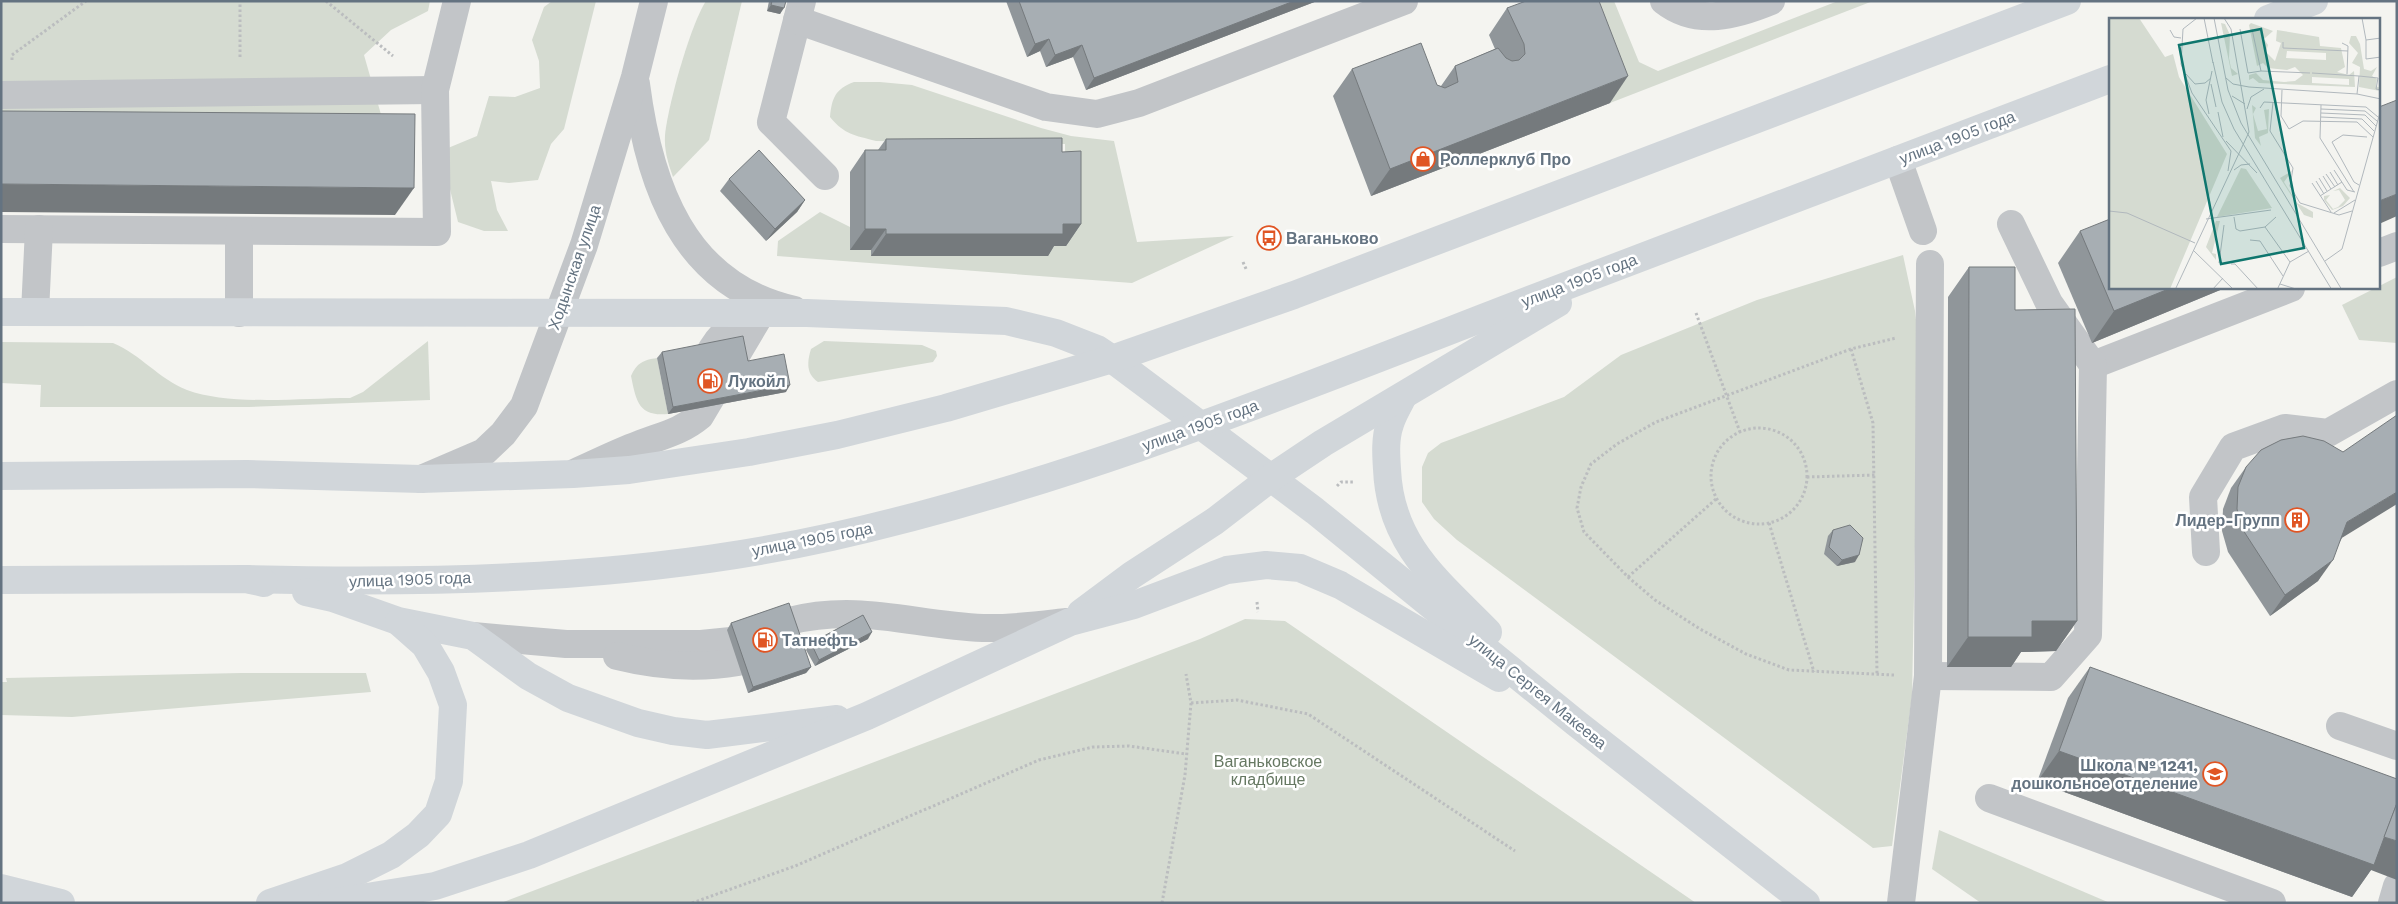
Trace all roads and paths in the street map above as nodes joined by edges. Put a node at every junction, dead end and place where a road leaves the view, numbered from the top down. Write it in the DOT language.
graph roads {
  1 [pos="326,1"];
  2 [pos="457,1"];
  3 [pos="654,1"];
  4 [pos="1404,1"];
  5 [pos="1664,1"];
  6 [pos="1771,1"];
  7 [pos="2067,1"];
  8 [pos="2314,1"];
  9 [pos="799,11"];
  10 [pos="2271,18"];
  11 [pos="634,76"];
  12 [pos="2109,79"];
  13 [pos="435,90"];
  14 [pos="1,95"];
  15 [pos="1898,160"];
  16 [pos="826,176"];
  17 [pos="2012,224"];
  18 [pos="1,229"];
  19 [pos="39,229"];
  20 [pos="1924,231"];
  21 [pos="239,232"];
  22 [pos="2397,246"];
  23 [pos="2380,253"];
  24 [pos="1636,258"];
  25 [pos="1243,262"];
  26 [pos="1930,264"];
  27 [pos="1247,271"];
  28 [pos="2288,289"];
  29 [pos="1,312"];
  30 [pos="35,312"];
  31 [pos="239,313"];
  32 [pos="807,313"];
  33 [pos="1696,313"];
  34 [pos="557,314"];
  35 [pos="760,315"];
  36 [pos="1929,330"];
  37 [pos="1852,349"];
  38 [pos="1112,359"];
  39 [pos="2093,365"];
  40 [pos="1728,394"];
  41 [pos="2397,394"];
  42 [pos="1403,396"];
  43 [pos="1202,426"];
  44 [pos="1740,432"];
  45 [pos="573,474"];
  46 [pos="1875,475"];
  47 [pos="1,476"];
  48 [pos="1807,477"];
  49 [pos="1272,478"];
  50 [pos="421,479"];
  51 [pos="1716,499"];
  52 [pos="1769,524"];
  53 [pos="2206,552"];
  54 [pos="1628,576"];
  55 [pos="246,579"];
  56 [pos="1,580"];
  57 [pos="398,621"];
  58 [pos="1070,622"];
  59 [pos="792,631"];
  60 [pos="473,636"];
  61 [pos="734,651"];
  62 [pos="1814,672"];
  63 [pos="1186,674"];
  64 [pos="1877,674"];
  65 [pos="1928,676"];
  66 [pos="1191,703"];
  67 [pos="867,716"];
  68 [pos="1576,723"];
  69 [pos="2340,726"];
  70 [pos="2397,746"];
  71 [pos="1186,754"];
  72 [pos="1989,798"];
  73 [pos="1515,851"];
  74 [pos="2397,886"];
  75 [pos="1,888"];
  76 [pos="62,903"];
  77 [pos="270,903"];
  78 [pos="330,903"];
  79 [pos="692,903"];
  80 [pos="1162,903"];
  81 [pos="1806,903"];
  82 [pos="1901,903"];
  83 [pos="2272,903"];
  84 [pos="2392,903"];
  1 -- 13 [label="path"];
  2 -- 13 [label="street"];
  3 -- 11 [label="street, Ходынская улица"];
  4 -- 9 [label="street"];
  5 -- 6 [label="street"];
  7 -- 38 [label="main road"];
  8 -- 10 [label="main road"];
  9 -- 16 [label="street"];
  11 -- 32 [label="street"];
  11 -- 34 [label="street, Ходынская улица"];
  12 -- 15 [label="main road, улица 1905 года"];
  13 -- 14 [label="street"];
  13 -- 21 [label="street"];
  15 -- 20 [label="street"];
  15 -- 24 [label="main road, улица 1905 года"];
  17 -- 39 [label="street"];
  18 -- 19 [label="street"];
  19 -- 21 [label="street"];
  19 -- 30 [label="street"];
  21 -- 31 [label="street"];
  22 -- 23 [label="street"];
  24 -- 42 [label="main road"];
  24 -- 43 [label="main road, улица 1905 года"];
  25 -- 27 [label="path"];
  26 -- 36 [label="street"];
  28 -- 39 [label="street"];
  29 -- 30 [label="main road, улица Сергея Макеева"];
  30 -- 31 [label="main road, улица Сергея Макеева"];
  31 -- 34 [label="main road, улица Сергея Макеева"];
  32 -- 35 [label="main road, улица Сергея Макеева"];
  32 -- 38 [label="main road, улица Сергея Макеева"];
  33 -- 40 [label="path"];
  34 -- 35 [label="main road, улица Сергея Макеева"];
  34 -- 50 [label="street, Ходынская улица"];
  35 -- 45 [label="street"];
  36 -- 37 [label="path"];
  36 -- 65 [label="street"];
  37 -- 40 [label="path"];
  37 -- 46 [label="path"];
  38 -- 43 [label="main road, улица Сергея Макеева"];
  38 -- 45 [label="main road"];
  39 -- 65 [label="street"];
  40 -- 44 [label="path"];
  40 -- 54 [label="path"];
  41 -- 53 [label="street"];
  42 -- 49 [label="main road"];
  42 -- 68 [label="main road"];
  43 -- 49 [label="main road, улица Сергея Макеева"];
  43 -- 55 [label="main road, улица 1905 года"];
  44 -- 48 [label="path"];
  44 -- 51 [label="path"];
  45 -- 50 [label="main road"];
  46 -- 48 [label="path"];
  46 -- 64 [label="path"];
  47 -- 50 [label="main road"];
  48 -- 52 [label="path"];
  49 -- 58 [label="main road"];
  49 -- 68 [label="main road, улица Сергея Макеева"];
  51 -- 52 [label="path"];
  51 -- 54 [label="path"];
  52 -- 62 [label="path"];
  54 -- 62 [label="path"];
  55 -- 56 [label="main road"];
  55 -- 57 [label="main road"];
  57 -- 60 [label="main road"];
  57 -- 77 [label="main road"];
  58 -- 59 [label="street"];
  58 -- 67 [label="main road"];
  58 -- 68 [label="main road"];
  60 -- 61 [label="street"];
  60 -- 67 [label="main road"];
  62 -- 64 [label="path"];
  63 -- 66 [label="path"];
  64 -- 65 [label="path"];
  65 -- 82 [label="street"];
  66 -- 71 [label="path"];
  66 -- 73 [label="path"];
  67 -- 78 [label="main road"];
  68 -- 81 [label="main road, улица Сергея Макеева"];
  69 -- 70 [label="street"];
  71 -- 79 [label="path"];
  71 -- 80 [label="path"];
  72 -- 83 [label="street"];
  74 -- 84 [label="street"];
  75 -- 76 [label="main road"];
}
